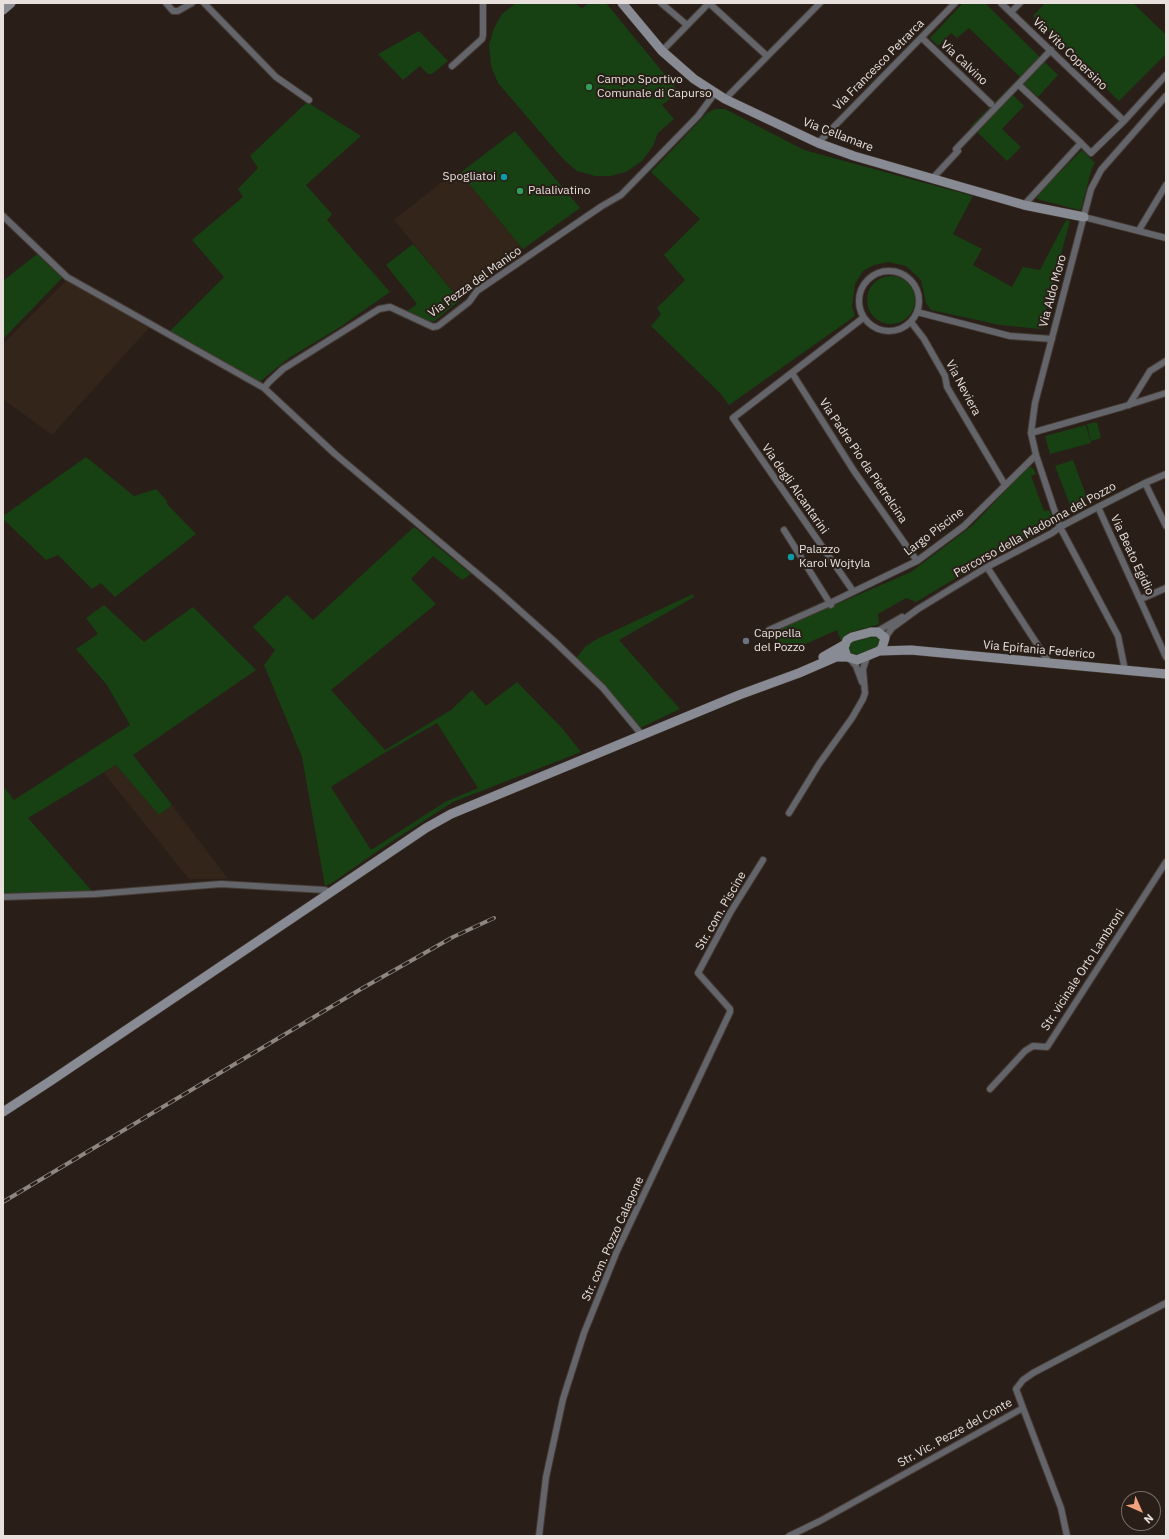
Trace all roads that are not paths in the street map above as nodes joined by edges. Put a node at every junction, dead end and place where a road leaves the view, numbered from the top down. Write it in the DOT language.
graph roads {
  1 [pos="11,3"];
  2 [pos="166,3"];
  3 [pos="192,3"];
  4 [pos="204,3"];
  5 [pos="483,3"];
  6 [pos="622,3"];
  7 [pos="662,3"];
  8 [pos="709,3"];
  9 [pos="820,3"];
  10 [pos="955,3"];
  11 [pos="1001,3"];
  12 [pos="1020,3"];
  13 [pos="3,10"];
  14 [pos="1011,12"];
  15 [pos="687,25"];
  16 [pos="922,38"];
  17 [pos="1051,50"];
  18 [pos="662,51"];
  19 [pos="767,56"];
  20 [pos="452,66"];
  21 [pos="1166,75"];
  22 [pos="1020,86"];
  23 [pos="715,93"];
  24 [pos="1166,96"];
  25 [pos="725,99"];
  26 [pos="309,100"];
  27 [pos="991,104"];
  28 [pos="1124,121"];
  29 [pos="818,143"];
  30 [pos="1081,143"];
  31 [pos="932,179"];
  32 [pos="1166,185"];
  33 [pos="1024,205"];
  34 [pos="3,216"];
  35 [pos="1084,217"];
  36 [pos="1139,230"];
  37 [pos="1166,238"];
  38 [pos="917,312"];
  39 [pos="863,318"];
  40 [pos="911,322"];
  41 [pos="1052,339"];
  42 [pos="1166,361"];
  43 [pos="792,373"];
  44 [pos="264,388"];
  45 [pos="1166,393"];
  46 [pos="1129,405"];
  47 [pos="1031,433"];
  48 [pos="1036,455"];
  49 [pos="1166,474"];
  50 [pos="1144,483"];
  51 [pos="1005,485"];
  52 [pos="1098,507"];
  53 [pos="1166,526"];
  54 [pos="1060,527"];
  55 [pos="784,530"];
  56 [pos="917,561"];
  57 [pos="987,567"];
  58 [pos="1166,588"];
  59 [pos="853,591"];
  60 [pos="1141,599"];
  61 [pos="831,604"];
  62 [pos="918,609"];
  63 [pos="769,630"];
  64 [pos="876,632"];
  65 [pos="885,639"];
  66 [pos="844,645"];
  67 [pos="911,650"];
  68 [pos="879,651"];
  69 [pos="867,657"];
  70 [pos="1166,657"];
  71 [pos="849,658"];
  72 [pos="1050,664"];
  73 [pos="1125,670"];
  74 [pos="1166,674"];
  75 [pos="786,677"];
  76 [pos="863,684"];
  77 [pos="642,735"];
  78 [pos="789,812"];
  79 [pos="763,860"];
  80 [pos="1166,862"];
  81 [pos="331,892"];
  82 [pos="3,897"];
  83 [pos="698,973"];
  84 [pos="990,1089"];
  85 [pos="3,1112"];
  86 [pos="1166,1303"];
  87 [pos="1024,1408"];
  88 [pos="539,1536"];
  89 [pos="789,1536"];
  90 [pos="1067,1536"];
  1 -- 13 [label="main road"];
  2 -- 3 [label="street"];
  4 -- 26 [label="street"];
  5 -- 20 [label="street"];
  6 -- 18 [label="main road, Via Cellamare"];
  7 -- 15 [label="street"];
  8 -- 15 [label="street"];
  8 -- 19 [label="street"];
  9 -- 19 [label="street"];
  10 -- 16 [label="street, Via Francesco Petrarca"];
  11 -- 14 [label="street, Via Vito Copersino"];
  12 -- 14 [label="street"];
  14 -- 17 [label="street, Via Vito Copersino"];
  15 -- 18 [label="street"];
  16 -- 27 [label="street, Via Calvino"];
  16 -- 29 [label="street, Via Francesco Petrarca"];
  17 -- 28 [label="street, Via Vito Copersino"];
  17 -- 31 [label="street"];
  18 -- 23 [label="main road, Via Cellamare"];
  19 -- 25 [label="street"];
  21 -- 28 [label="street"];
  22 -- 30 [label="street"];
  23 -- 25 [label="main road, Via Cellamare"];
  23 -- 44 [label="street, Via Pezza del Manico"];
  24 -- 35 [label="street, Via Aldo Moro"];
  25 -- 29 [label="main road, Via Cellamare"];
  28 -- 30 [label="street"];
  29 -- 31 [label="main road, Via Cellamare"];
  30 -- 33 [label="street"];
  31 -- 33 [label="main road, Via Cellamare"];
  32 -- 36 [label="street"];
  33 -- 35 [label="main road, Via Cellamare"];
  34 -- 44 [label="street"];
  35 -- 36 [label="street"];
  35 -- 41 [label="street, Via Aldo Moro"];
  36 -- 37 [label="street"];
  38 -- 39 [label="street"];
  38 -- 40 [label="street"];
  38 -- 41 [label="street"];
  39 -- 40 [label="street"];
  39 -- 43 [label="street"];
  40 -- 51 [label="street, Via Neviera"];
  41 -- 47 [label="street, Via Aldo Moro"];
  42 -- 46 [label="street"];
  43 -- 56 [label="street, Via Padre Pio da Pietrelcina"];
  43 -- 59 [label="street, Via degli Alcantarini"];
  44 -- 77 [label="street"];
  45 -- 46 [label="street"];
  46 -- 47 [label="street"];
  47 -- 48 [label="street, Via Aldo Moro"];
  48 -- 51 [label="street, Largo Piscine"];
  48 -- 54 [label="street, Via Aldo Moro"];
  49 -- 50 [label="street, Percorso della Madonna del Pozzo"];
  50 -- 52 [label="street, Percorso della Madonna del Pozzo"];
  50 -- 53 [label="street"];
  51 -- 56 [label="street, Largo Piscine"];
  52 -- 54 [label="street, Percorso della Madonna del Pozzo"];
  52 -- 60 [label="street, Via Beato Egidio"];
  54 -- 57 [label="street, Percorso della Madonna del Pozzo"];
  54 -- 73 [label="street, Via Aldo Moro"];
  55 -- 61 [label="street"];
  56 -- 59 [label="street, Largo Piscine"];
  57 -- 62 [label="street, Percorso della Madonna del Pozzo"];
  57 -- 72 [label="street"];
  58 -- 60 [label="street"];
  59 -- 61 [label="street, Largo Piscine"];
  60 -- 70 [label="street, Via Beato Egidio"];
  61 -- 63 [label="street, Largo Piscine"];
  62 -- 64 [label="street"];
  62 -- 65 [label="street"];
  64 -- 65 [label="main road, Via Epifania Federico"];
  64 -- 66 [label="main road"];
  65 -- 67 [label="main road, Via Epifania Federico"];
  65 -- 68 [label="main road"];
  66 -- 71 [label="main road"];
  66 -- 75 [label="main road"];
  67 -- 68 [label="main road, Via Epifania Federico"];
  67 -- 72 [label="main road, Via Epifania Federico"];
  68 -- 69 [label="main road"];
  69 -- 71 [label="main road"];
  69 -- 76 [label="street"];
  71 -- 75 [label="main road"];
  71 -- 76 [label="street"];
  72 -- 73 [label="main road, Via Epifania Federico"];
  73 -- 74 [label="main road, Via Epifania Federico"];
  75 -- 77 [label="main road"];
  76 -- 78 [label="street"];
  77 -- 81 [label="main road"];
  79 -- 83 [label="street, Str. com. Piscine"];
  80 -- 84 [label="street, Str. vicinale Orto Lambroni"];
  81 -- 82 [label="street"];
  81 -- 85 [label="main road"];
  83 -- 88 [label="street, Str. com. Pozzo Calapone"];
  86 -- 87 [label="street, Str. Vic. Pezze del Conte"];
  87 -- 89 [label="street, Str. Vic. Pezze del Conte"];
  87 -- 90 [label="street"];
}
